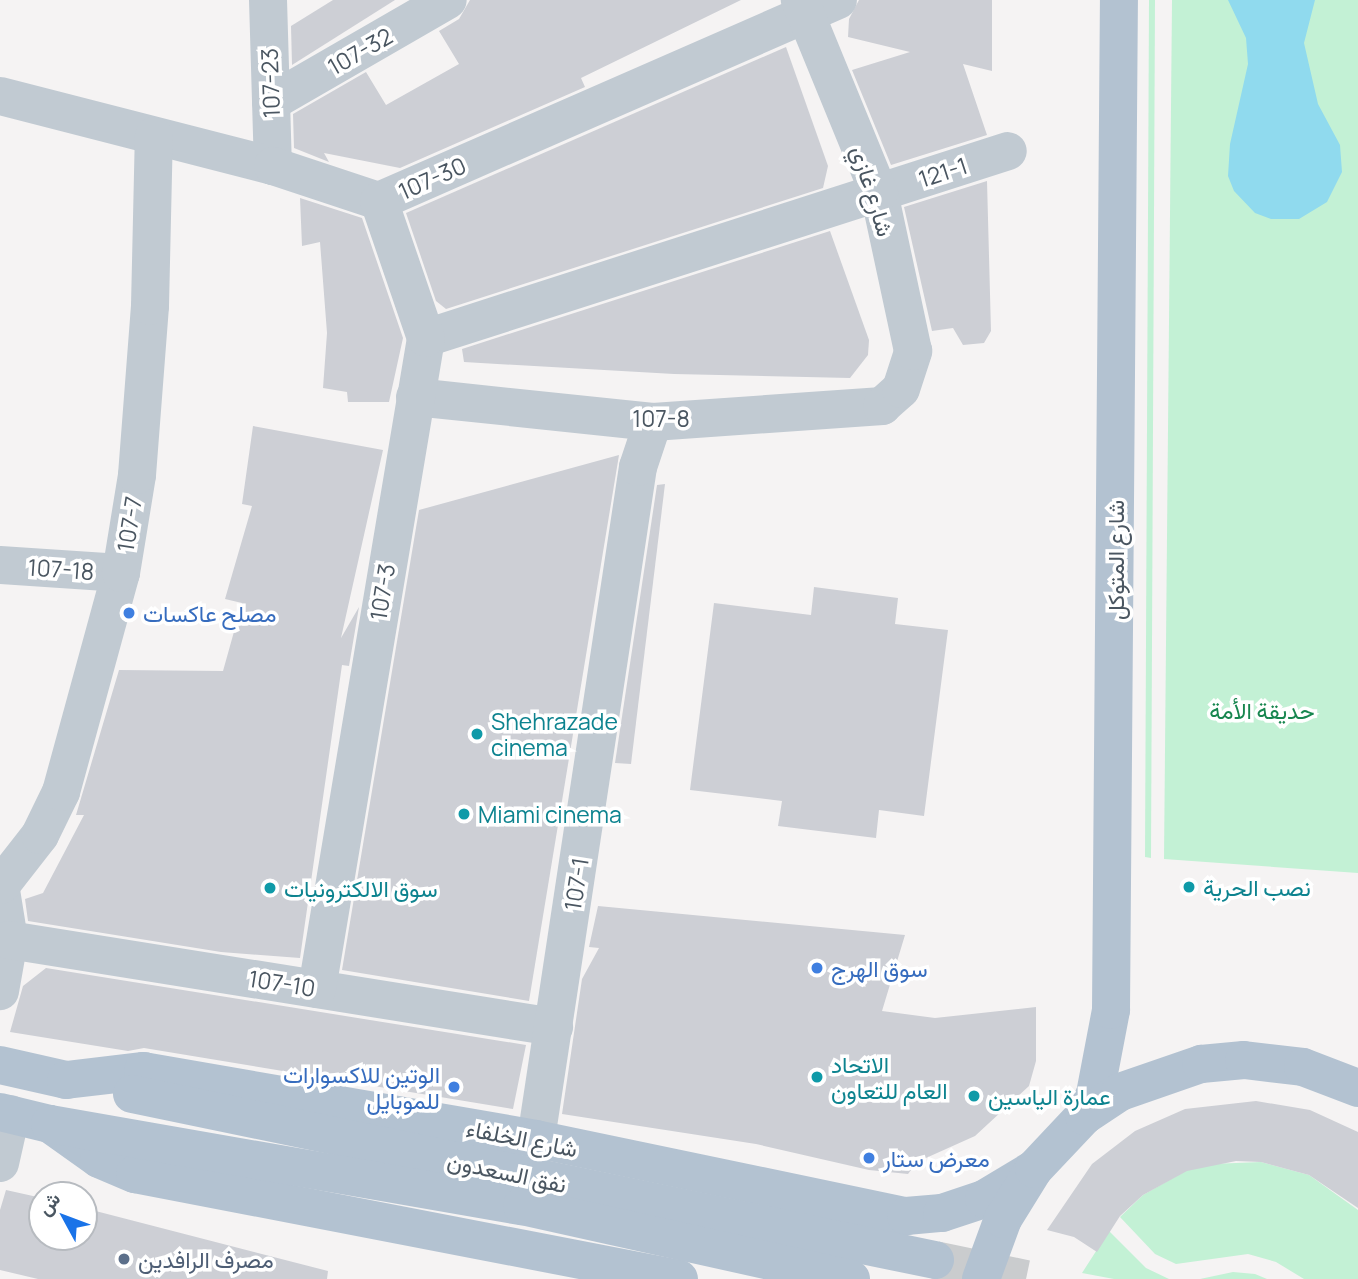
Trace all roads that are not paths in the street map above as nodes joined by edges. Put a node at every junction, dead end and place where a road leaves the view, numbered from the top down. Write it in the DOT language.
graph roads {
  1 [pos="268,0"];
  2 [pos="449,0"];
  3 [pos="1119,0"];
  4 [pos="815,5"];
  5 [pos="0,96"];
  6 [pos="271,102"];
  7 [pos="154,136"];
  8 [pos="1008,151"];
  9 [pos="273,166"];
  10 [pos="879,193"];
  11 [pos="379,201"];
  12 [pos="426,338"];
  13 [pos="901,389"];
  14 [pos="415,397"];
  15 [pos="653,422"];
  16 [pos="0,565"];
  17 [pos="121,573"];
  18 [pos="0,885"];
  19 [pos="9,940"];
  20 [pos="317,989"];
  21 [pos="0,991"];
  22 [pos="554,1027"];
  23 [pos="0,1065"];
  24 [pos="79,1080"];
  25 [pos="1358,1088"];
  26 [pos="5,1113"];
  27 [pos="1084,1116"];
  28 [pos="50,1124"];
  29 [pos="536,1139"];
  30 [pos="0,1163"];
  31 [pos="1034,1169"];
  32 [pos="935,1260"];
  33 [pos="665,1278"];
  34 [pos="851,1279"];
  35 [pos="981,1279"];
  1 -- 6 [label="street, 107-23"];
  2 -- 6 [label="street, 107-32"];
  3 -- 27 [label="main road, شارع المتوكل"];
  4 -- 10 [label="street, شارع غازي"];
  4 -- 11 [label="street, 107-30"];
  5 -- 7 [label="street, 107-30"];
  6 -- 9 [label="street, 107-23"];
  7 -- 9 [label="street, 107-30"];
  7 -- 17 [label="street, 107-7"];
  8 -- 10 [label="street, 121-1"];
  9 -- 11 [label="street, 107-30"];
  10 -- 12 [label="street"];
  10 -- 13 [label="street, شارع غازي"];
  11 -- 12 [label="street, 107-3"];
  12 -- 14 [label="street, 107-3"];
  13 -- 15 [label="street, 107-8"];
  14 -- 15 [label="street, 107-8"];
  14 -- 20 [label="street, 107-3"];
  15 -- 22 [label="street, 107-1"];
  16 -- 17 [label="street, 107-18"];
  17 -- 18 [label="street, 107-7"];
  18 -- 19 [label="street"];
  19 -- 20 [label="street, 107-10"];
  19 -- 21 [label="street"];
  20 -- 22 [label="street, 107-10"];
  22 -- 29 [label="street, 107-1"];
  23 -- 24 [label="main road, شارع الخلفاء"];
  24 -- 29 [label="main road, شارع الخلفاء"];
  24 -- 32 [label="main road, نفق السعدون"];
  25 -- 27 [label="main road"];
  26 -- 28 [label="main road"];
  26 -- 30 [label="street"];
  27 -- 31 [label="main road"];
  28 -- 33 [label="main road"];
  28 -- 34 [label="main road, نفق السعدون"];
  29 -- 31 [label="main road, شارع الخلفاء"];
  31 -- 35 [label="main road"];
}
